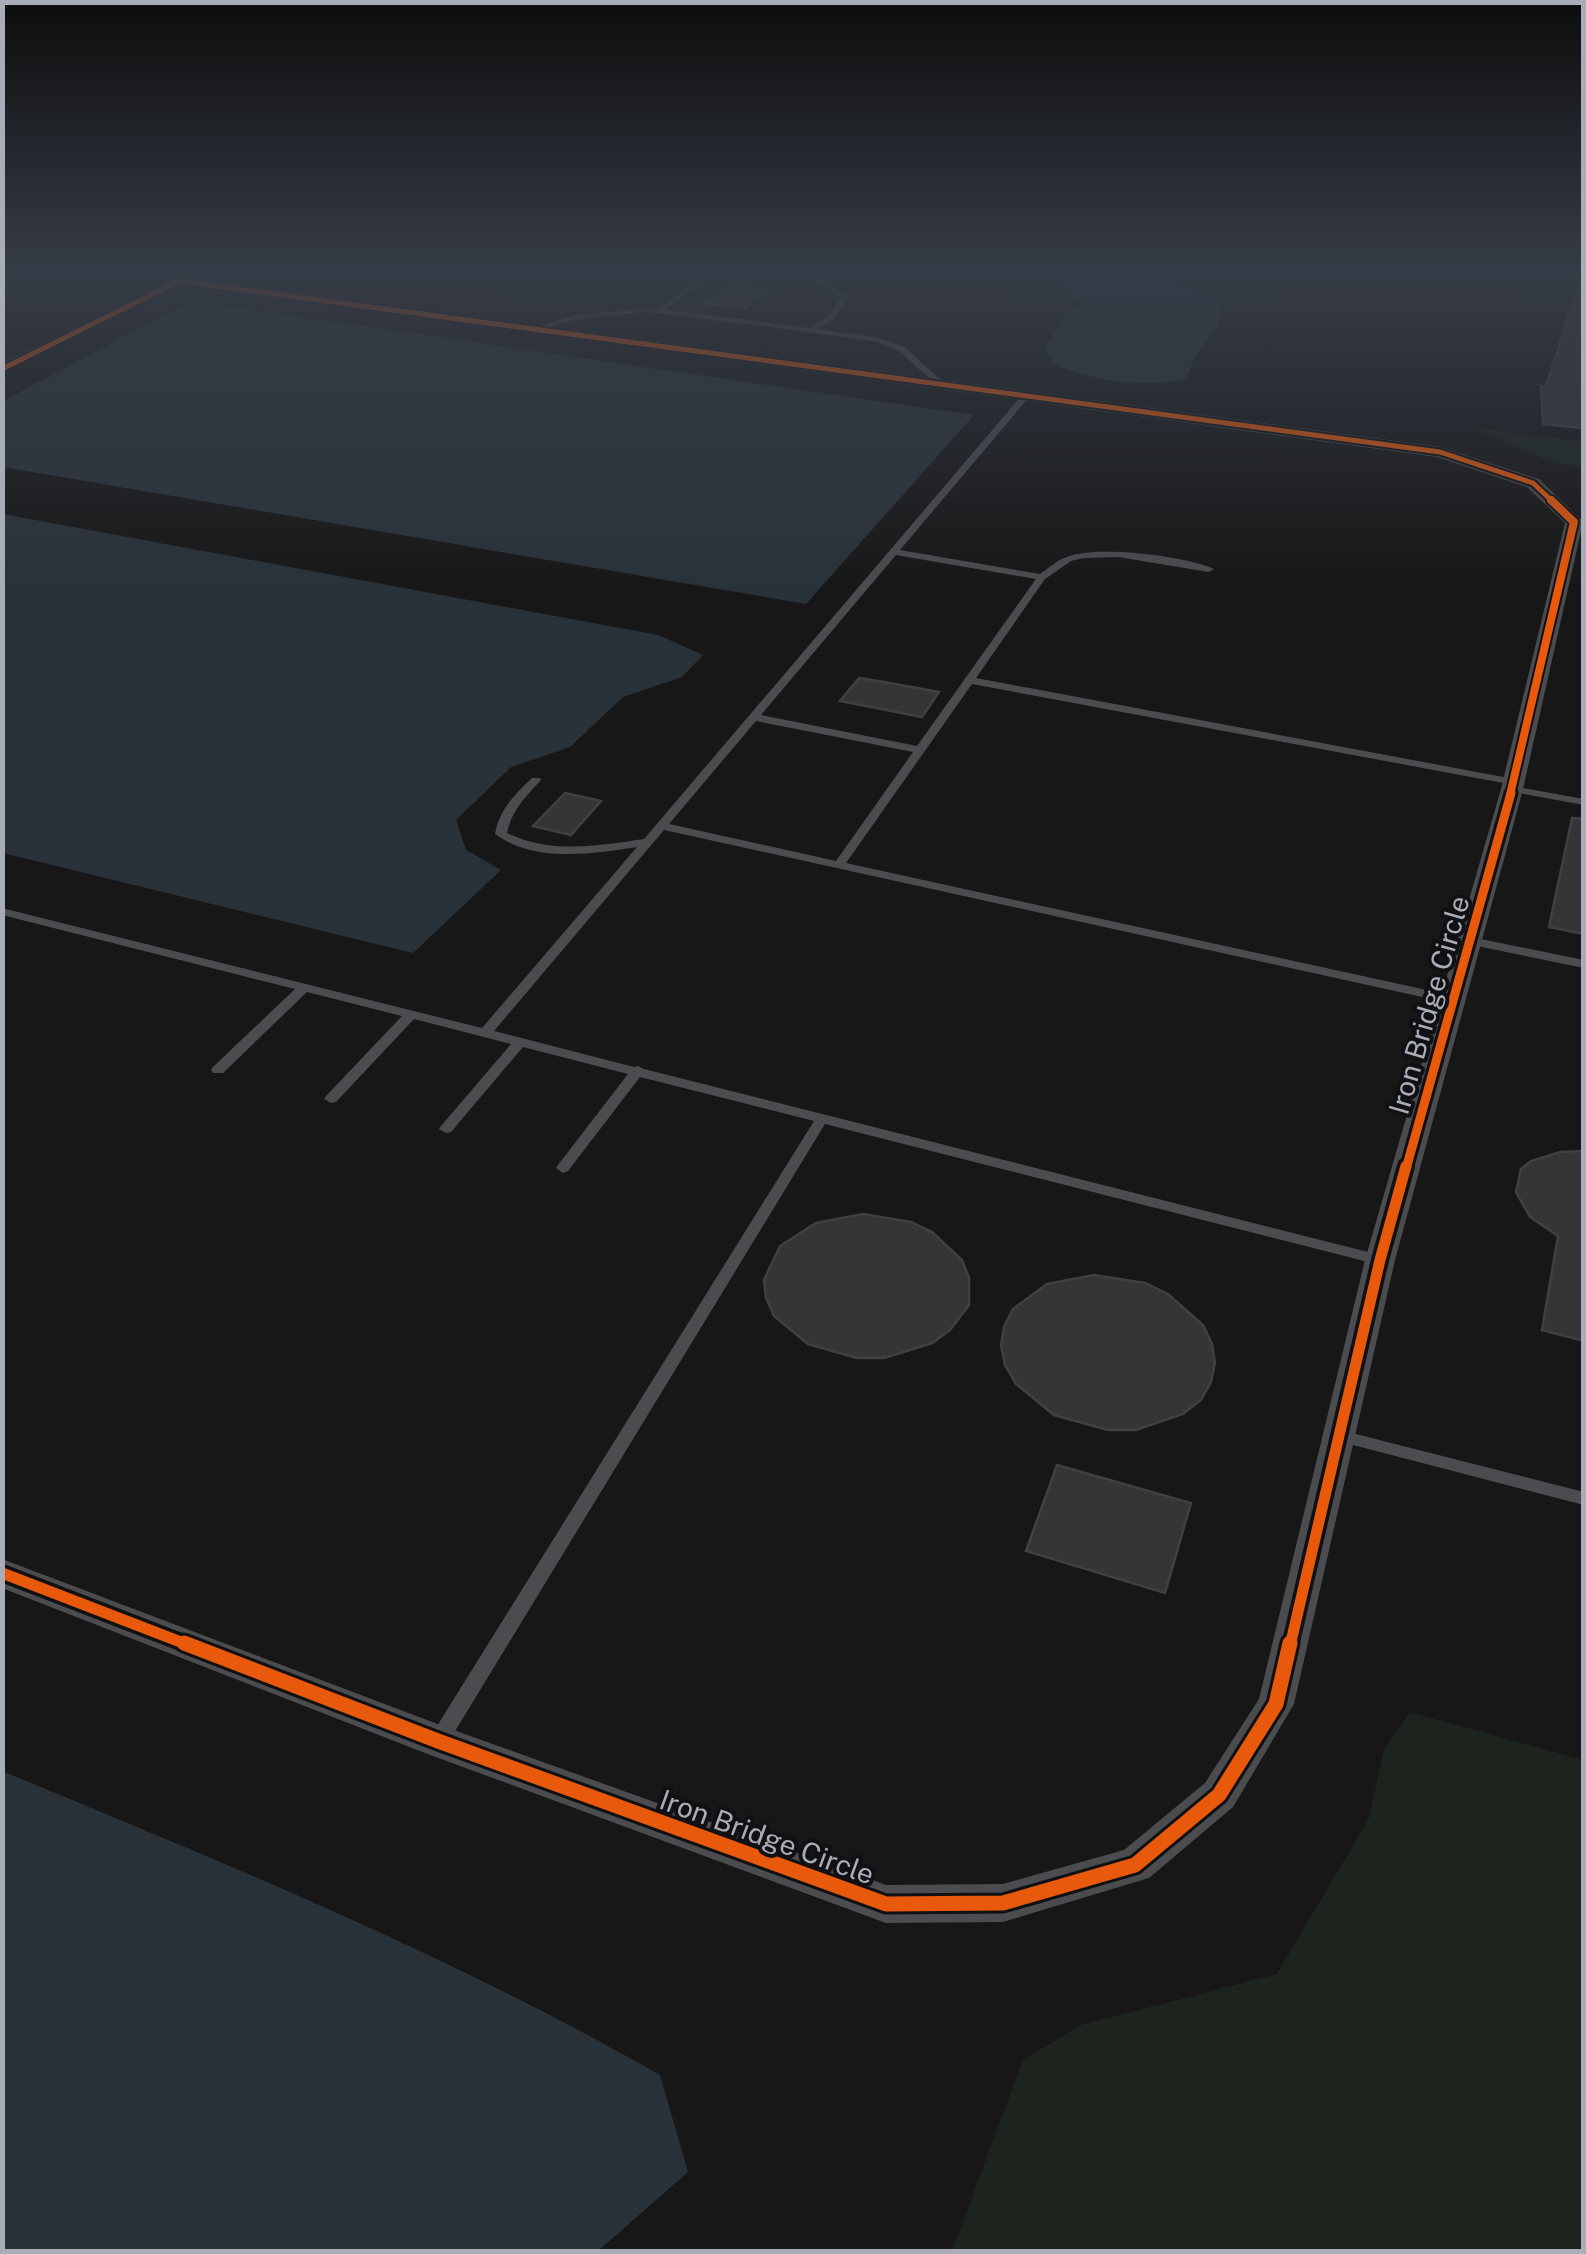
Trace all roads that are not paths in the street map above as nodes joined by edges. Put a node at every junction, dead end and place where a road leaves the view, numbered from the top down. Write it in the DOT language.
graph roads {
  1 [pos="892,378"];
  2 [pos="934,378"];
  3 [pos="942,385"];
  4 [pos="1026,396"];
  5 [pos="894,552"];
  6 [pos="1209,569"];
  7 [pos="1042,577"];
  8 [pos="969,680"];
  9 [pos="754,717"];
  10 [pos="920,750"];
  11 [pos="536,780"];
  12 [pos="1513,786"];
  13 [pos="1584,802"];
  14 [pos="662,826"];
  15 [pos="648,842"];
  16 [pos="839,865"];
  17 [pos="2,911"];
  18 [pos="1471,941"];
  19 [pos="1584,964"];
  20 [pos="305,987"];
  21 [pos="1454,1000"];
  22 [pos="412,1014"];
  23 [pos="486,1032"];
  24 [pos="520,1042"];
  25 [pos="218,1070"];
  26 [pos="638,1070"];
  27 [pos="331,1100"];
  28 [pos="823,1117"];
  29 [pos="446,1128"];
  30 [pos="562,1168"];
  31 [pos="1380,1260"];
  32 [pos="1339,1436"];
  33 [pos="1584,1500"];
  34 [pos="2,1573"];
  35 [pos="438,1740"];
  1 -- 3 [label="street, Iron Bridge Circle"];
  2 -- 3 [label="lane"];
  3 -- 4 [label="street, Iron Bridge Circle"];
  4 -- 5 [label="lane"];
  4 -- 12 [label="street, Iron Bridge Circle"];
  5 -- 7 [label="lane"];
  5 -- 9 [label="lane"];
  6 -- 7 [label="lane"];
  7 -- 8 [label="lane"];
  8 -- 10 [label="lane"];
  8 -- 12 [label="lane"];
  9 -- 10 [label="lane"];
  9 -- 14 [label="lane"];
  10 -- 16 [label="lane"];
  11 -- 15 [label="lane"];
  12 -- 13 [label="lane"];
  12 -- 18 [label="street, Iron Bridge Circle"];
  14 -- 15 [label="lane"];
  14 -- 16 [label="lane"];
  15 -- 23 [label="lane"];
  16 -- 21 [label="lane"];
  17 -- 20 [label="lane"];
  18 -- 19 [label="lane"];
  18 -- 21 [label="street, Iron Bridge Circle"];
  20 -- 22 [label="lane"];
  20 -- 25 [label="lane"];
  21 -- 31 [label="street, Iron Bridge Circle"];
  22 -- 23 [label="lane"];
  22 -- 27 [label="lane"];
  23 -- 24 [label="lane"];
  24 -- 26 [label="lane"];
  24 -- 29 [label="lane"];
  26 -- 28 [label="lane"];
  26 -- 30 [label="lane"];
  28 -- 31 [label="lane"];
  28 -- 35 [label="lane"];
  31 -- 32 [label="street, Iron Bridge Circle"];
  32 -- 33 [label="lane"];
  32 -- 35 [label="street, Iron Bridge Circle"];
  34 -- 35 [label="street, Iron Bridge Circle"];
}
